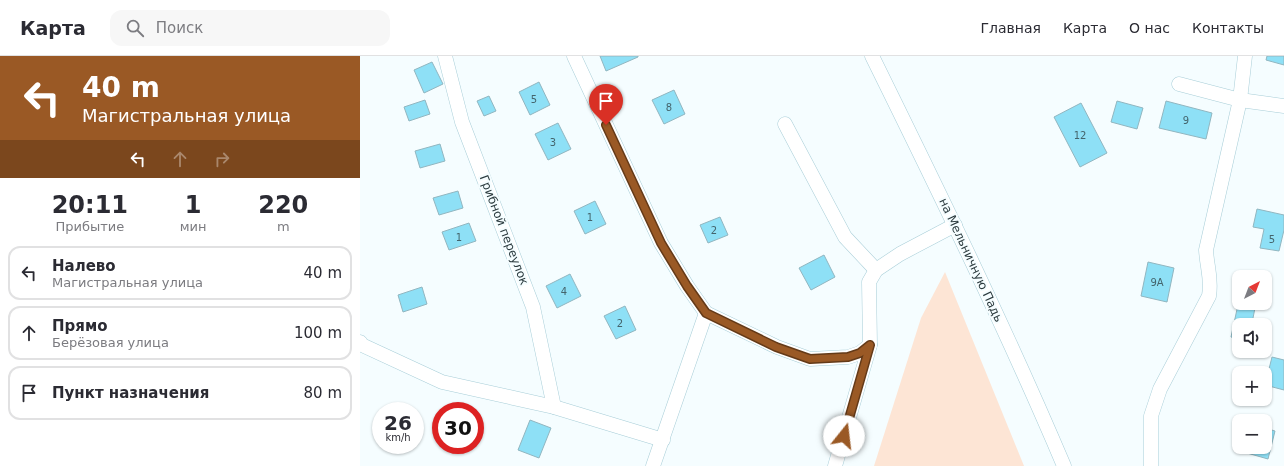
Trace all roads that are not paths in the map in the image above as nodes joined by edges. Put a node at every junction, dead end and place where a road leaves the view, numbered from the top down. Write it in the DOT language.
graph roads {
  1 [pos="445,56"];
  2 [pos="574,56"];
  3 [pos="872,56"];
  4 [pos="1245,56"];
  5 [pos="1179,84"];
  6 [pos="1240,100"];
  7 [pos="1284,106"];
  8 [pos="785,124"];
  9 [pos="955,225"];
  10 [pos="876,270"];
  11 [pos="706,313"];
  12 [pos="360,342"];
  13 [pos="870,345"];
  14 [pos="554,407"];
  15 [pos="663,440"];
  16 [pos="653,466"];
  17 [pos="835,466"];
  18 [pos="1064,466"];
  19 [pos="1151,466"];
  1 -- 14 [label="street, Грибной переулок"];
  2 -- 11 [label="street"];
  3 -- 9 [label="street, на Мельничную Падь"];
  4 -- 6 [label="street"];
  5 -- 6 [label="street"];
  6 -- 7 [label="street"];
  6 -- 19 [label="street"];
  8 -- 10 [label="street"];
  9 -- 10 [label="street"];
  9 -- 18 [label="street, на Мельничную Падь"];
  10 -- 13 [label="street"];
  11 -- 13 [label="street"];
  11 -- 15 [label="street"];
  12 -- 14 [label="street"];
  13 -- 17 [label="street"];
  14 -- 15 [label="street"];
  15 -- 16 [label="street"];
}
